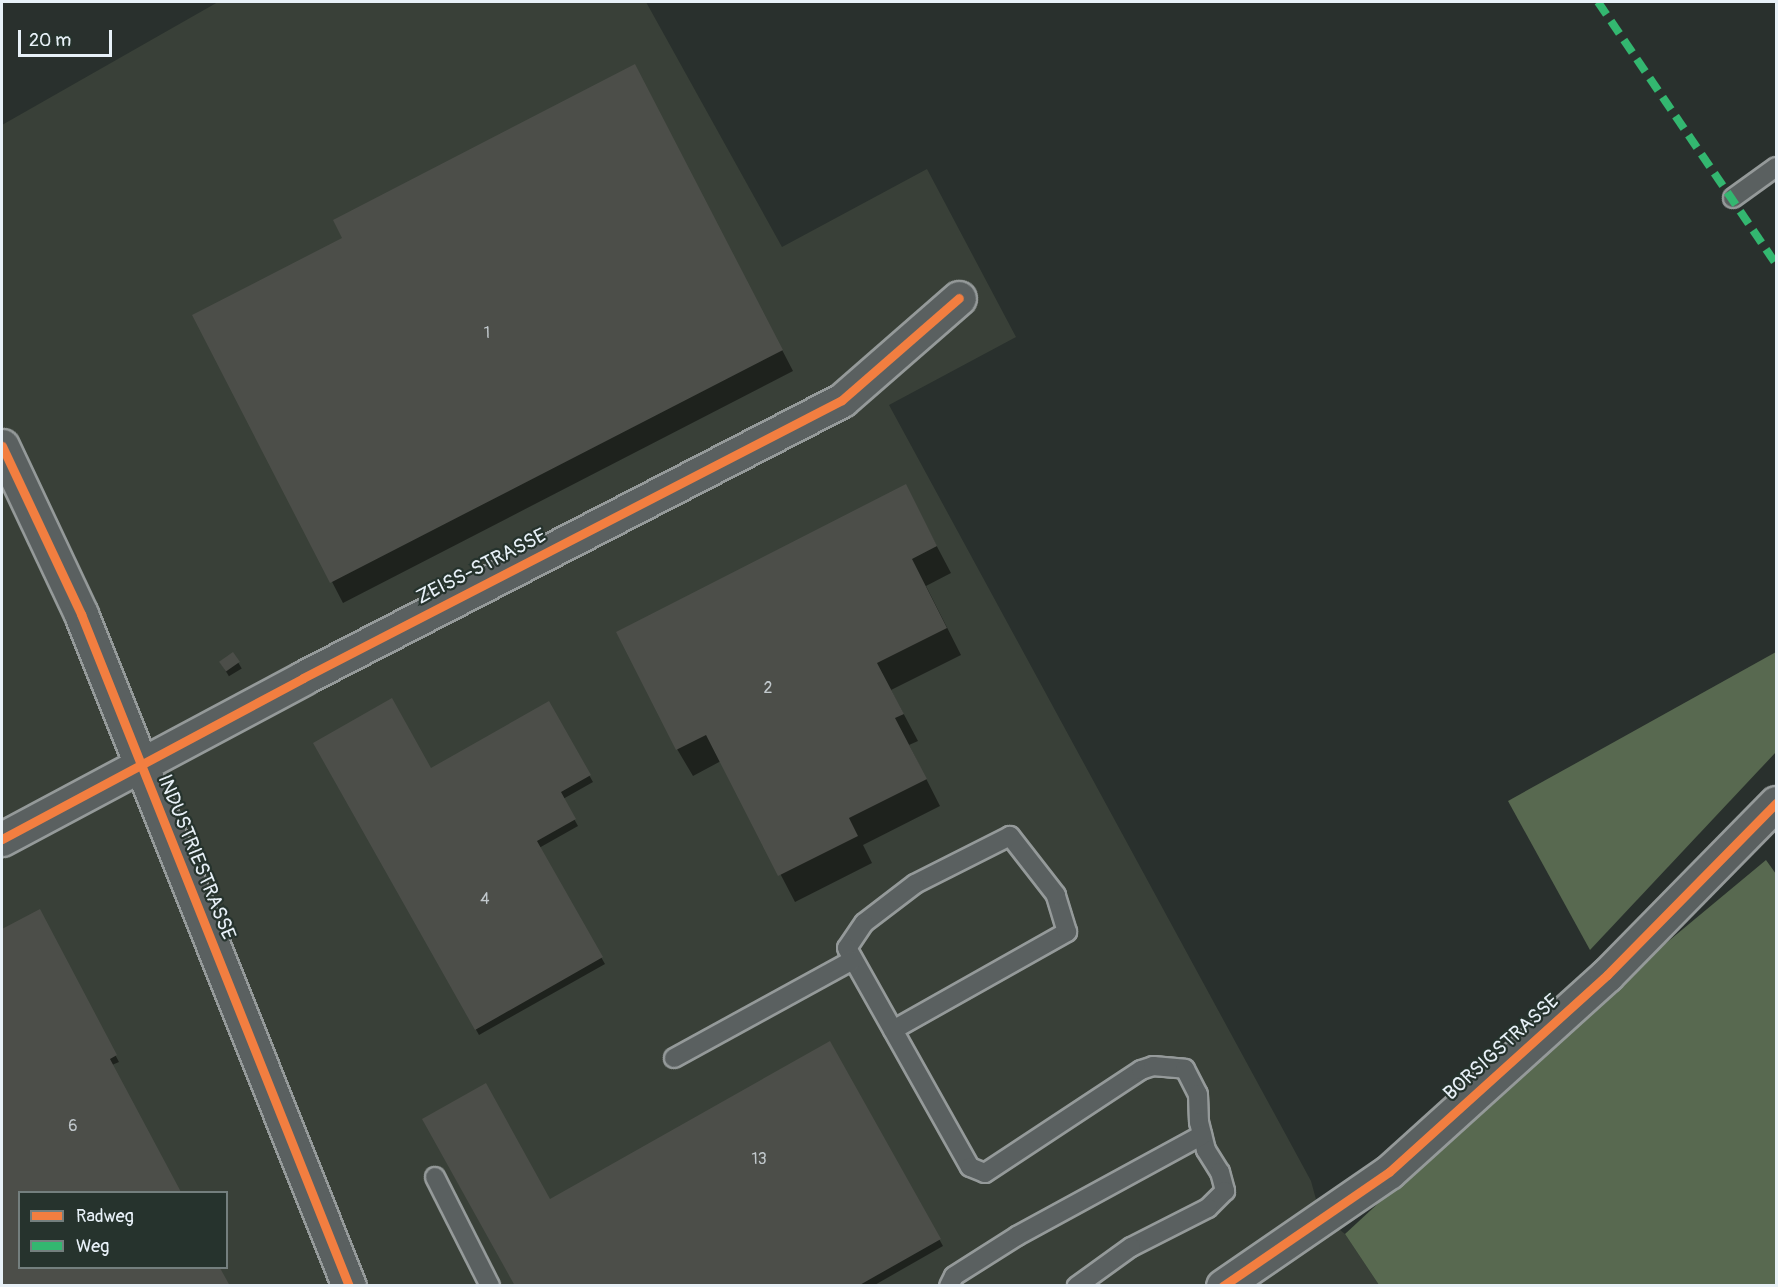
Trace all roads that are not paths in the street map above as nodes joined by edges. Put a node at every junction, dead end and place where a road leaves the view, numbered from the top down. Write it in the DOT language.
graph roads {
  1 [pos="1776,167"];
  2 [pos="1733,198"];
  3 [pos="959,298"];
  4 [pos="2,446"];
  5 [pos="140,765"];
  6 [pos="1776,803"];
  7 [pos="2,839"];
  8 [pos="853,960"];
  9 [pos="893,1030"];
  10 [pos="674,1058"];
  11 [pos="1202,1135"];
  12 [pos="435,1177"];
  13 [pos="349,1286"];
  14 [pos="490,1286"];
  15 [pos="949,1286"];
  16 [pos="1077,1286"];
  17 [pos="1223,1286"];
  1 -- 2 [label="lane"];
  3 -- 5 [label="street, ZEISS-STRASSE"];
  4 -- 5 [label="street, INDUSTRIESTRASSE"];
  5 -- 7 [label="street, ZEISS-STRASSE"];
  5 -- 13 [label="street, INDUSTRIESTRASSE"];
  6 -- 17 [label="street, BORSIGSTRASSE"];
  8 -- 9 [label="lane"];
  8 -- 9 [label="lane"];
  8 -- 10 [label="lane"];
  9 -- 11 [label="lane"];
  11 -- 15 [label="lane"];
  11 -- 16 [label="lane"];
  12 -- 14 [label="lane"];
}
